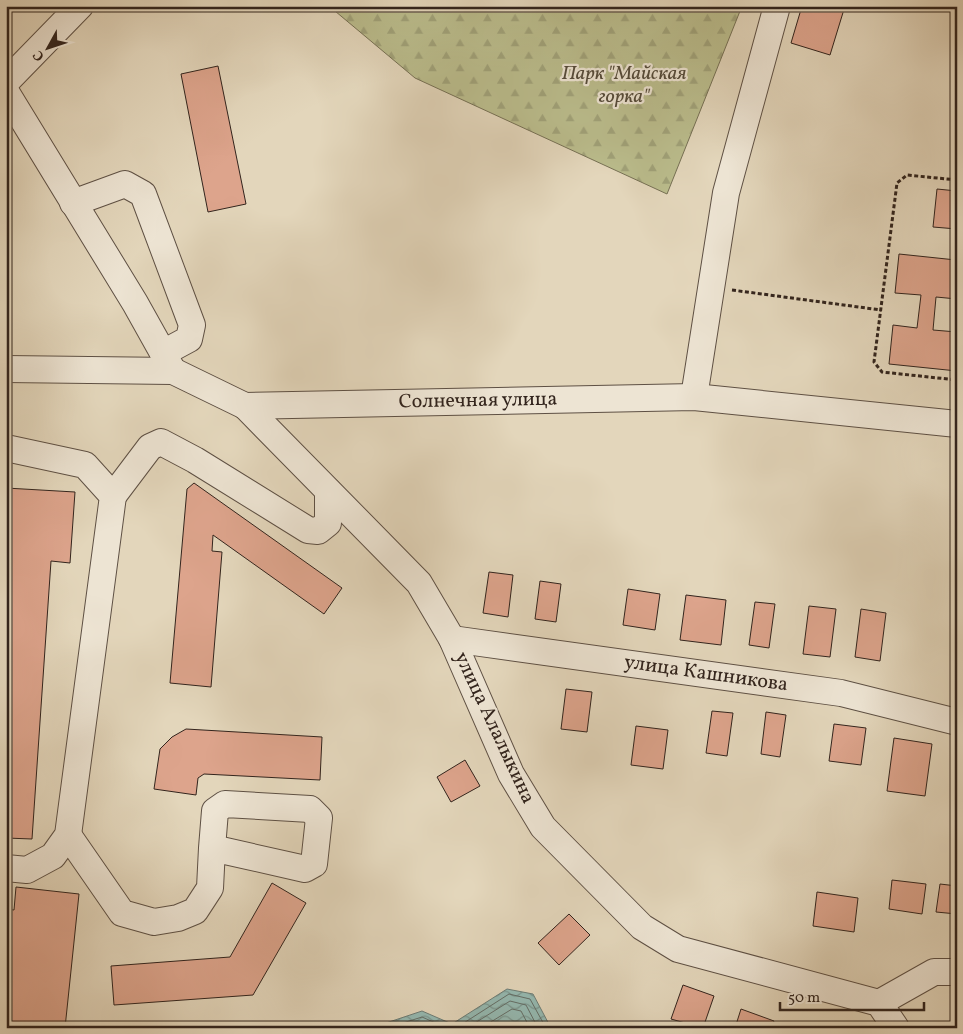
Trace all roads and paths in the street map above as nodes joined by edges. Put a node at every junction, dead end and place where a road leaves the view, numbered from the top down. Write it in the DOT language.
graph roads {
  1 [pos="80,6"];
  2 [pos="777,6"];
  3 [pos="6,82"];
  4 [pos="6,92"];
  5 [pos="957,180"];
  6 [pos="73,203"];
  7 [pos="712,287"];
  8 [pos="881,310"];
  9 [pos="168,362"];
  10 [pos="6,369"];
  11 [pos="957,380"];
  12 [pos="694,397"];
  13 [pos="245,406"];
  14 [pos="957,424"];
  15 [pos="6,448"];
  16 [pos="328,491"];
  17 [pos="113,496"];
  18 [pos="452,639"];
  19 [pos="957,722"];
  20 [pos="68,835"];
  21 [pos="212,848"];
  22 [pos="6,868"];
  23 [pos="957,972"];
  24 [pos="878,1003"];
  25 [pos="896,1028"];
  1 -- 3 [label="street"];
  2 -- 7 [label="street"];
  4 -- 6 [label="street"];
  5 -- 8 [label="path"];
  6 -- 9 [label="street"];
  6 -- 9 [label="street"];
  7 -- 8 [label="path"];
  7 -- 12 [label="street"];
  8 -- 11 [label="path"];
  9 -- 10 [label="street, Солнечная улица"];
  9 -- 13 [label="street, Солнечная улица"];
  12 -- 13 [label="street, Солнечная улица"];
  12 -- 14 [label="street, Солнечная улица"];
  13 -- 16 [label="street, улица Алалыкина"];
  15 -- 17 [label="street"];
  16 -- 17 [label="street"];
  16 -- 18 [label="street, улица Алалыкина"];
  17 -- 20 [label="street"];
  18 -- 19 [label="street, улица Кашникова"];
  18 -- 24 [label="street, улица Алалыкина"];
  20 -- 21 [label="street"];
  20 -- 22 [label="street"];
  23 -- 24 [label="street"];
  24 -- 25 [label="street"];
}
